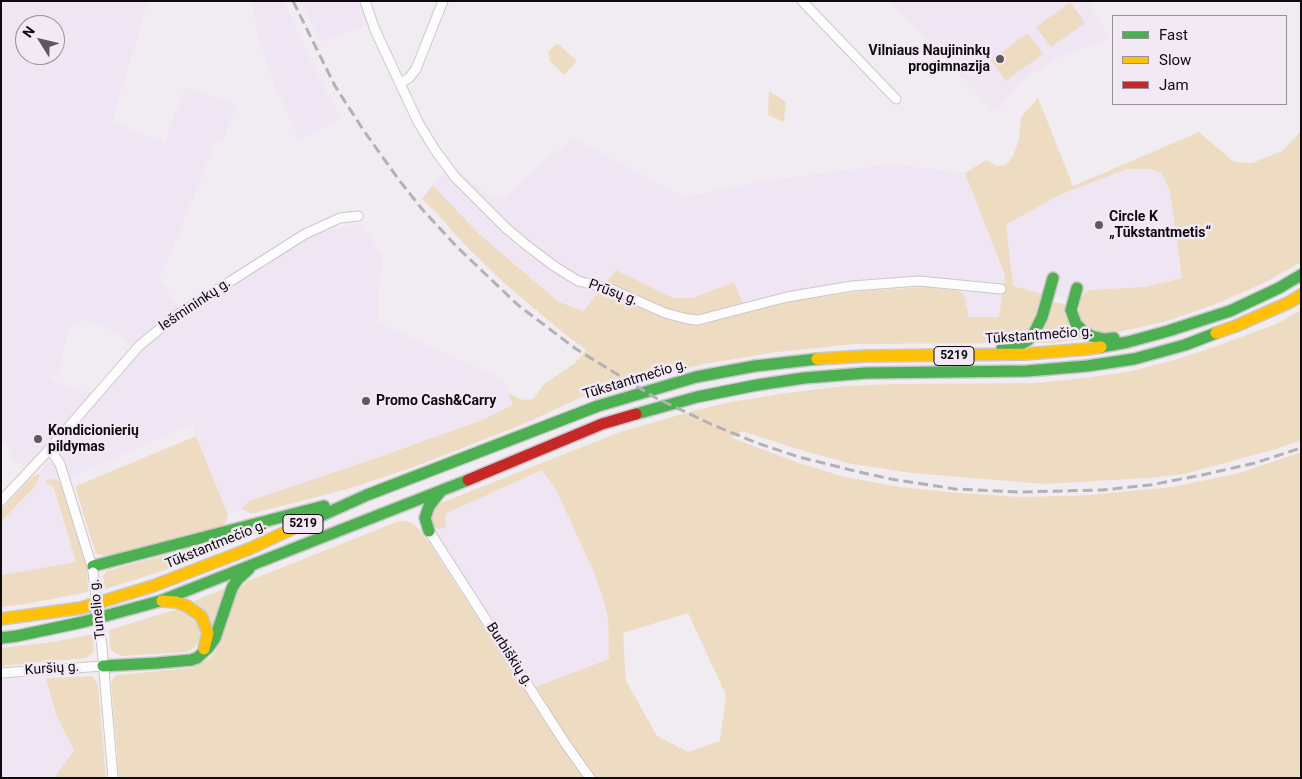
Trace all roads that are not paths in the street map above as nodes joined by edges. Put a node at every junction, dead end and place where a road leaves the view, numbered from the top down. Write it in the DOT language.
graph roads {
  1 [pos="365,1"];
  2 [pos="443,1"];
  3 [pos="802,1"];
  4 [pos="400,83"];
  5 [pos="896,99"];
  6 [pos="358,216"];
  7 [pos="1301,275"];
  8 [pos="1053,278"];
  9 [pos="1077,288"];
  10 [pos="1001,289"];
  11 [pos="1301,295"];
  12 [pos="1168,331"];
  13 [pos="963,356"];
  14 [pos="50,449"];
  15 [pos="441,491"];
  16 [pos="367,495"];
  17 [pos="1,501"];
  18 [pos="389,511"];
  19 [pos="429,531"];
  20 [pos="258,563"];
  21 [pos="93,569"];
  22 [pos="160,601"];
  23 [pos="1,619"];
  24 [pos="1,638"];
  25 [pos="202,654"];
  26 [pos="103,666"];
  27 [pos="1,673"];
  28 [pos="113,778"];
  29 [pos="590,778"];
  1 -- 4 [label="street, Prūsų g."];
  2 -- 4 [label="street"];
  3 -- 5 [label="street"];
  4 -- 10 [label="street, Prūsų g."];
  6 -- 14 [label="street, Iešmininkų g."];
  7 -- 12 [label="highway, Tūkstantmečio g. / 5219"];
  8 -- 13 [label="highway"];
  9 -- 12 [label="highway"];
  11 -- 15 [label="highway, 5219"];
  12 -- 13 [label="highway, Tūkstantmečio g. / 5219"];
  13 -- 16 [label="highway, Tūkstantmečio g. / 5219"];
  14 -- 17 [label="street, Iešmininkų g."];
  14 -- 21 [label="street, Tunelio g."];
  15 -- 18 [label="highway, 5219"];
  15 -- 19 [label="highway"];
  16 -- 21 [label="highway"];
  16 -- 23 [label="highway, Tūkstantmečio g. / 5219"];
  18 -- 19 [label="highway"];
  18 -- 20 [label="highway, 5219"];
  19 -- 29 [label="street, Burbiškių g."];
  20 -- 22 [label="highway, 5219"];
  20 -- 25 [label="highway"];
  21 -- 26 [label="street, Tunelio g., bridge"];
  22 -- 24 [label="highway, 5219"];
  22 -- 25 [label="highway"];
  25 -- 26 [label="highway"];
  26 -- 27 [label="street, Kuršių g."];
  26 -- 28 [label="street, Tunelio g."];
}
